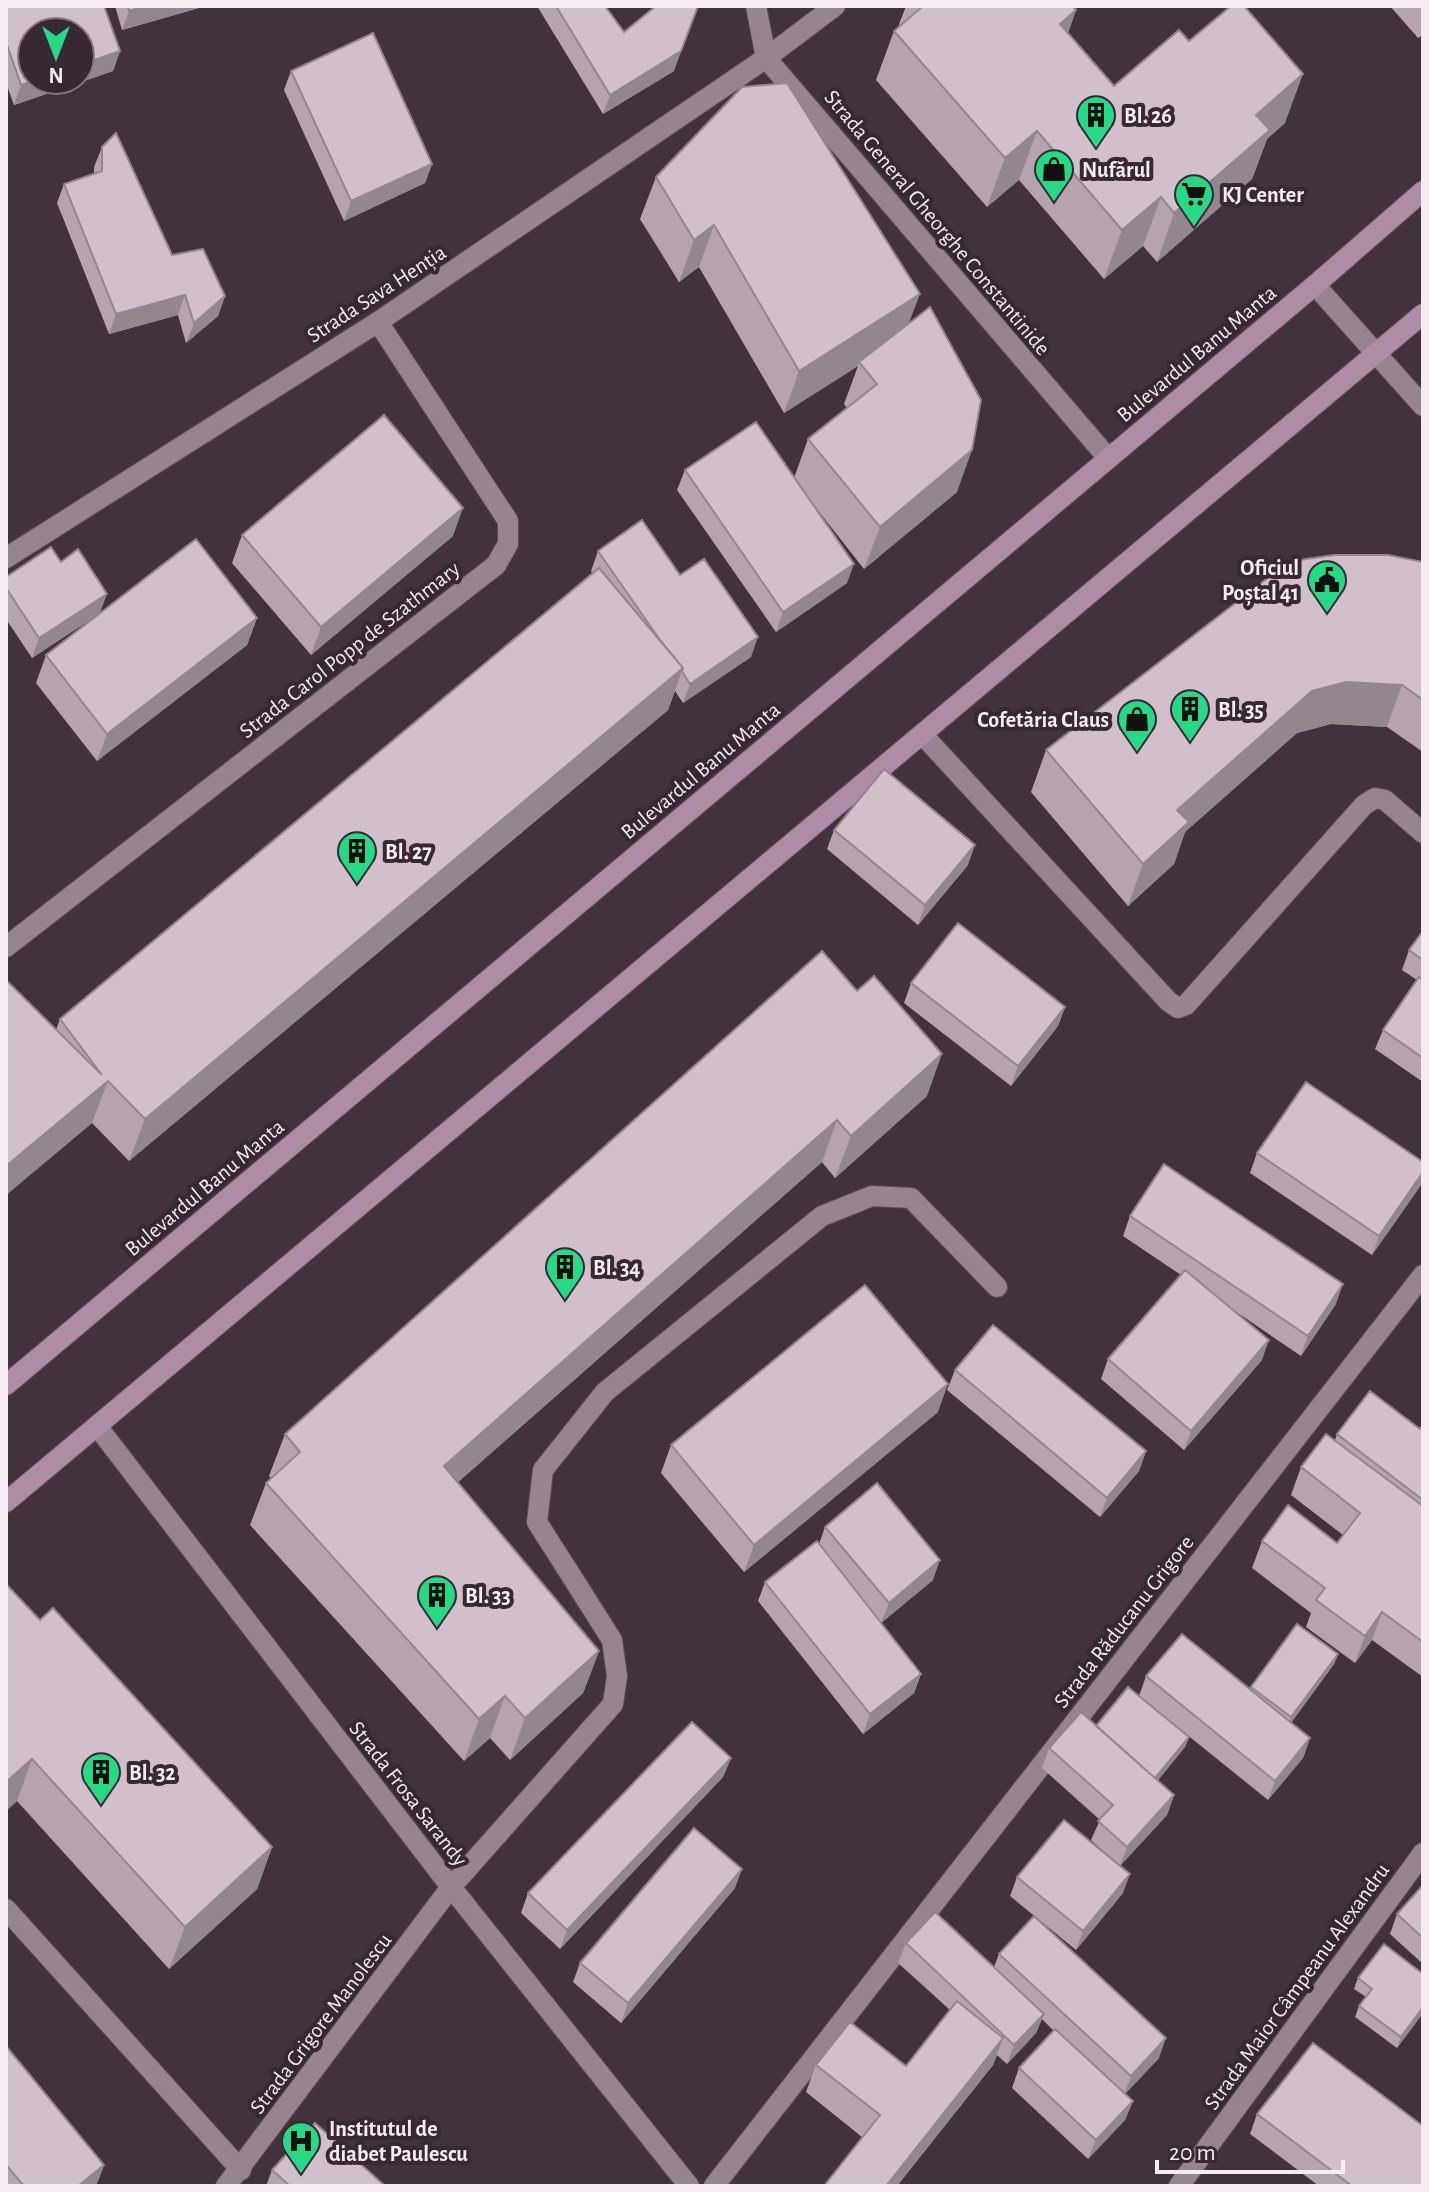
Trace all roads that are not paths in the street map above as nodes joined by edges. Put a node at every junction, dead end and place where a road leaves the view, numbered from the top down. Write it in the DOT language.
graph roads {
  1 [pos="756,6"];
  2 [pos="835,6"];
  3 [pos="766,58"];
  4 [pos="1423,191"];
  5 [pos="1315,285"];
  6 [pos="1423,314"];
  7 [pos="378,322"];
  8 [pos="1375,354"];
  9 [pos="1423,406"];
  10 [pos="1108,458"];
  11 [pos="8,553"];
  12 [pos="922,734"];
  13 [pos="1423,833"];
  14 [pos="6,947"];
  15 [pos="1423,1275"];
  16 [pos="997,1287"];
  17 [pos="6,1385"];
  18 [pos="97,1426"];
  19 [pos="6,1502"];
  20 [pos="1423,1853"];
  21 [pos="451,1887"];
  22 [pos="6,1909"];
  23 [pos="241,2170"];
  24 [pos="226,2186"];
  25 [pos="689,2186"];
  26 [pos="714,2186"];
  27 [pos="1179,2186"];
  1 -- 3 [label="street, Strada General Gheorghe Constantinide"];
  2 -- 3 [label="street, Strada Sava Henția"];
  3 -- 7 [label="street, Strada Sava Henția"];
  3 -- 10 [label="street, Strada General Gheorghe Constantinide"];
  4 -- 5 [label="street, Bulevardul Banu Manta"];
  5 -- 8 [label="street"];
  5 -- 10 [label="street, Bulevardul Banu Manta"];
  6 -- 8 [label="street"];
  7 -- 11 [label="street, Strada Sava Henția"];
  7 -- 14 [label="street, Strada Carol Popp de Szathmary"];
  8 -- 9 [label="street"];
  8 -- 12 [label="street"];
  10 -- 17 [label="street, Bulevardul Banu Manta"];
  12 -- 13 [label="street"];
  12 -- 18 [label="street"];
  15 -- 26 [label="street, Strada Răducanu Grigore"];
  16 -- 21 [label="street, Strada Grigore Manolescu"];
  18 -- 19 [label="street"];
  18 -- 21 [label="street, Strada Frosa Sarandy"];
  20 -- 27 [label="street, Strada Maior Câmpeanu Alexandru"];
  21 -- 23 [label="street, Strada Grigore Manolescu"];
  21 -- 25 [label="street, Strada Frosa Sarandy"];
  22 -- 23 [label="street"];
  23 -- 24 [label="street, Strada Grigore Manolescu"];
}
